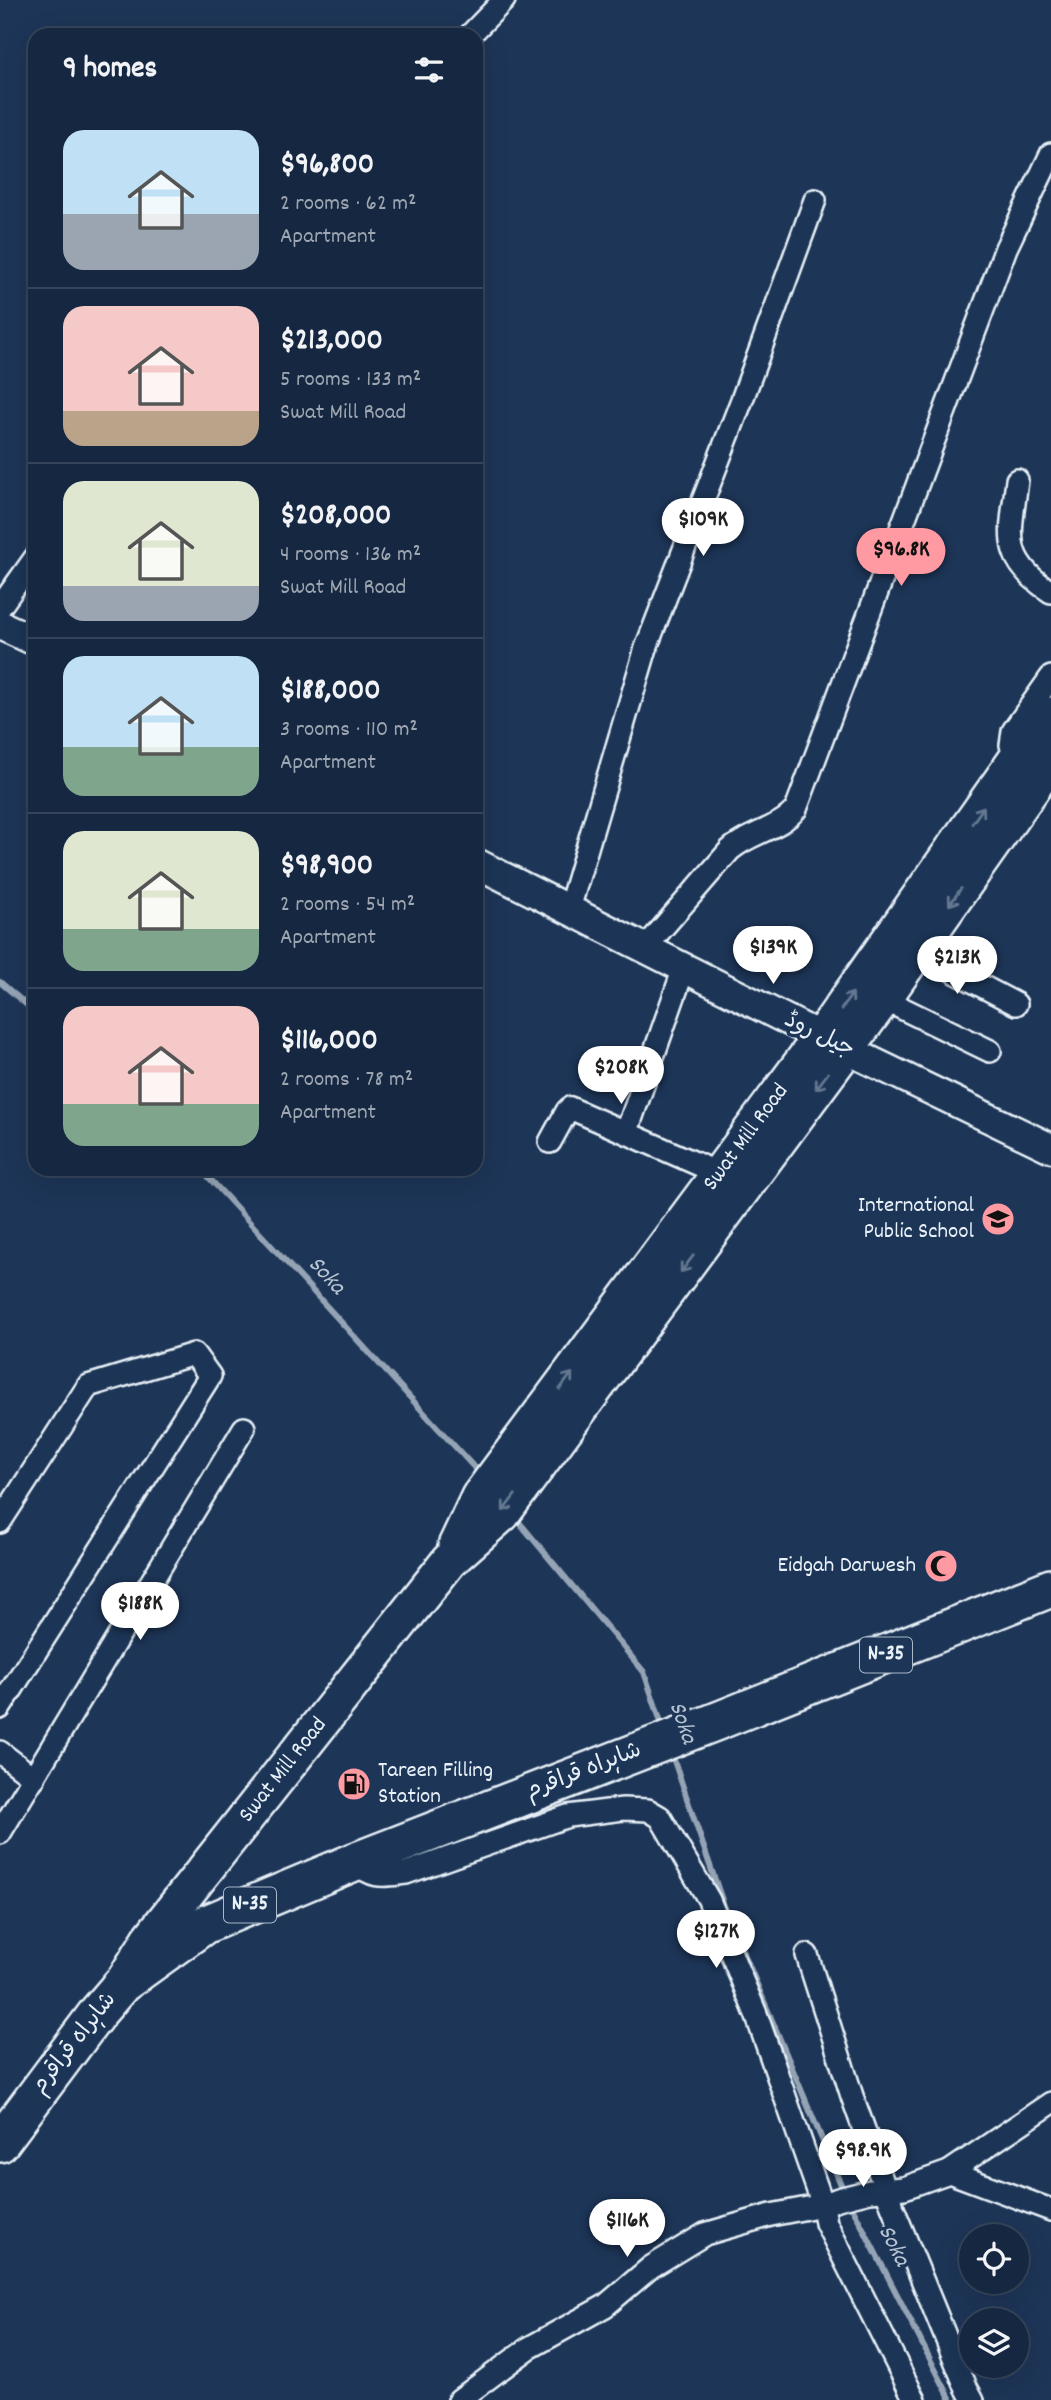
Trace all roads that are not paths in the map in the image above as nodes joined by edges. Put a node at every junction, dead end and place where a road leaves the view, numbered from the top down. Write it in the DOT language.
graph roads {
  1 [pos="504,0"];
  2 [pos="477,28"];
  3 [pos="1051,154"];
  4 [pos="815,200"];
  5 [pos="1017,480"];
  6 [pos="28,568"];
  7 [pos="1051,592"];
  8 [pos="0,607"];
  9 [pos="0,625"];
  10 [pos="28,638"];
  11 [pos="1051,677"];
  12 [pos="1051,715"];
  13 [pos="1016,760"];
  14 [pos="1051,761"];
  15 [pos="483,866"];
  16 [pos="569,909"];
  17 [pos="646,947"];
  18 [pos="917,952"];
  19 [pos="684,968"];
  20 [pos="883,999"];
  21 [pos="1016,1004"];
  22 [pos="834,1043"];
  23 [pos="990,1051"];
  24 [pos="627,1131"];
  25 [pos="550,1142"];
  26 [pos="1051,1148"];
  27 [pos="720,1174"];
  28 [pos="244,1428"];
  29 [pos="538,1442"];
  30 [pos="0,1522"];
  31 [pos="1051,1588"];
  32 [pos="0,1708"];
  33 [pos="0,1752"];
  34 [pos="34,1778"];
  35 [pos="0,1833"];
  36 [pos="354,1862"];
  37 [pos="807,1955"];
  38 [pos="122,1984"];
  39 [pos="1051,2103"];
  40 [pos="0,2143"];
  41 [pos="949,2172"];
  42 [pos="878,2191"];
  43 [pos="830,2202"];
  44 [pos="1051,2210"];
  45 [pos="459,2400"];
  46 [pos="915,2400"];
  47 [pos="974,2400"];
  1 -- 2 [label="street"];
  3 -- 17 [label="street"];
  4 -- 16 [label="street"];
  5 -- 7 [label="street"];
  6 -- 8 [label="street"];
  9 -- 10 [label="street"];
  11 -- 13 [label="street"];
  12 -- 13 [label="main road, Swat Mill Road"];
  22 -- 13 [label="main road, Swat Mill Road, one-way"];
  14 -- 18 [label="main road, Swat Mill Road, one-way"];
  15 -- 16 [label="street, جیل روڈ"];
  16 -- 17 [label="street, جیل روڈ"];
  17 -- 19 [label="street, جیل روڈ"];
  18 -- 20 [label="main road, Swat Mill Road"];
  18 -- 21 [label="street"];
  19 -- 22 [label="street, جیل روڈ"];
  19 -- 24 [label="street"];
  20 -- 22 [label="main road, Swat Mill Road"];
  20 -- 23 [label="street"];
  22 -- 26 [label="street, جیل روڈ"];
  22 -- 27 [label="main road, Swat Mill Road"];
  22 -- 29 [label="main road, Swat Mill Road, one-way"];
  24 -- 25 [label="street"];
  24 -- 27 [label="street"];
  29 -- 27 [label="main road, Swat Mill Road, one-way"];
  28 -- 34 [label="street"];
  29 -- 38 [label="main road, Swat Mill Road"];
  30 -- 32 [label="street"];
  31 -- 36 [label="highway, شاہراہ قراقرم / N-35"];
  33 -- 34 [label="street"];
  34 -- 35 [label="street"];
  36 -- 38 [label="highway, شاہراہ قراقرم / N-35"];
  36 -- 43 [label="street"];
  37 -- 42 [label="street"];
  38 -- 40 [label="highway, شاہراہ قراقرم / N-35"];
  39 -- 41 [label="street"];
  41 -- 42 [label="street"];
  41 -- 44 [label="street"];
  42 -- 43 [label="street"];
  42 -- 47 [label="street"];
  43 -- 45 [label="street"];
  43 -- 46 [label="street"];
}
